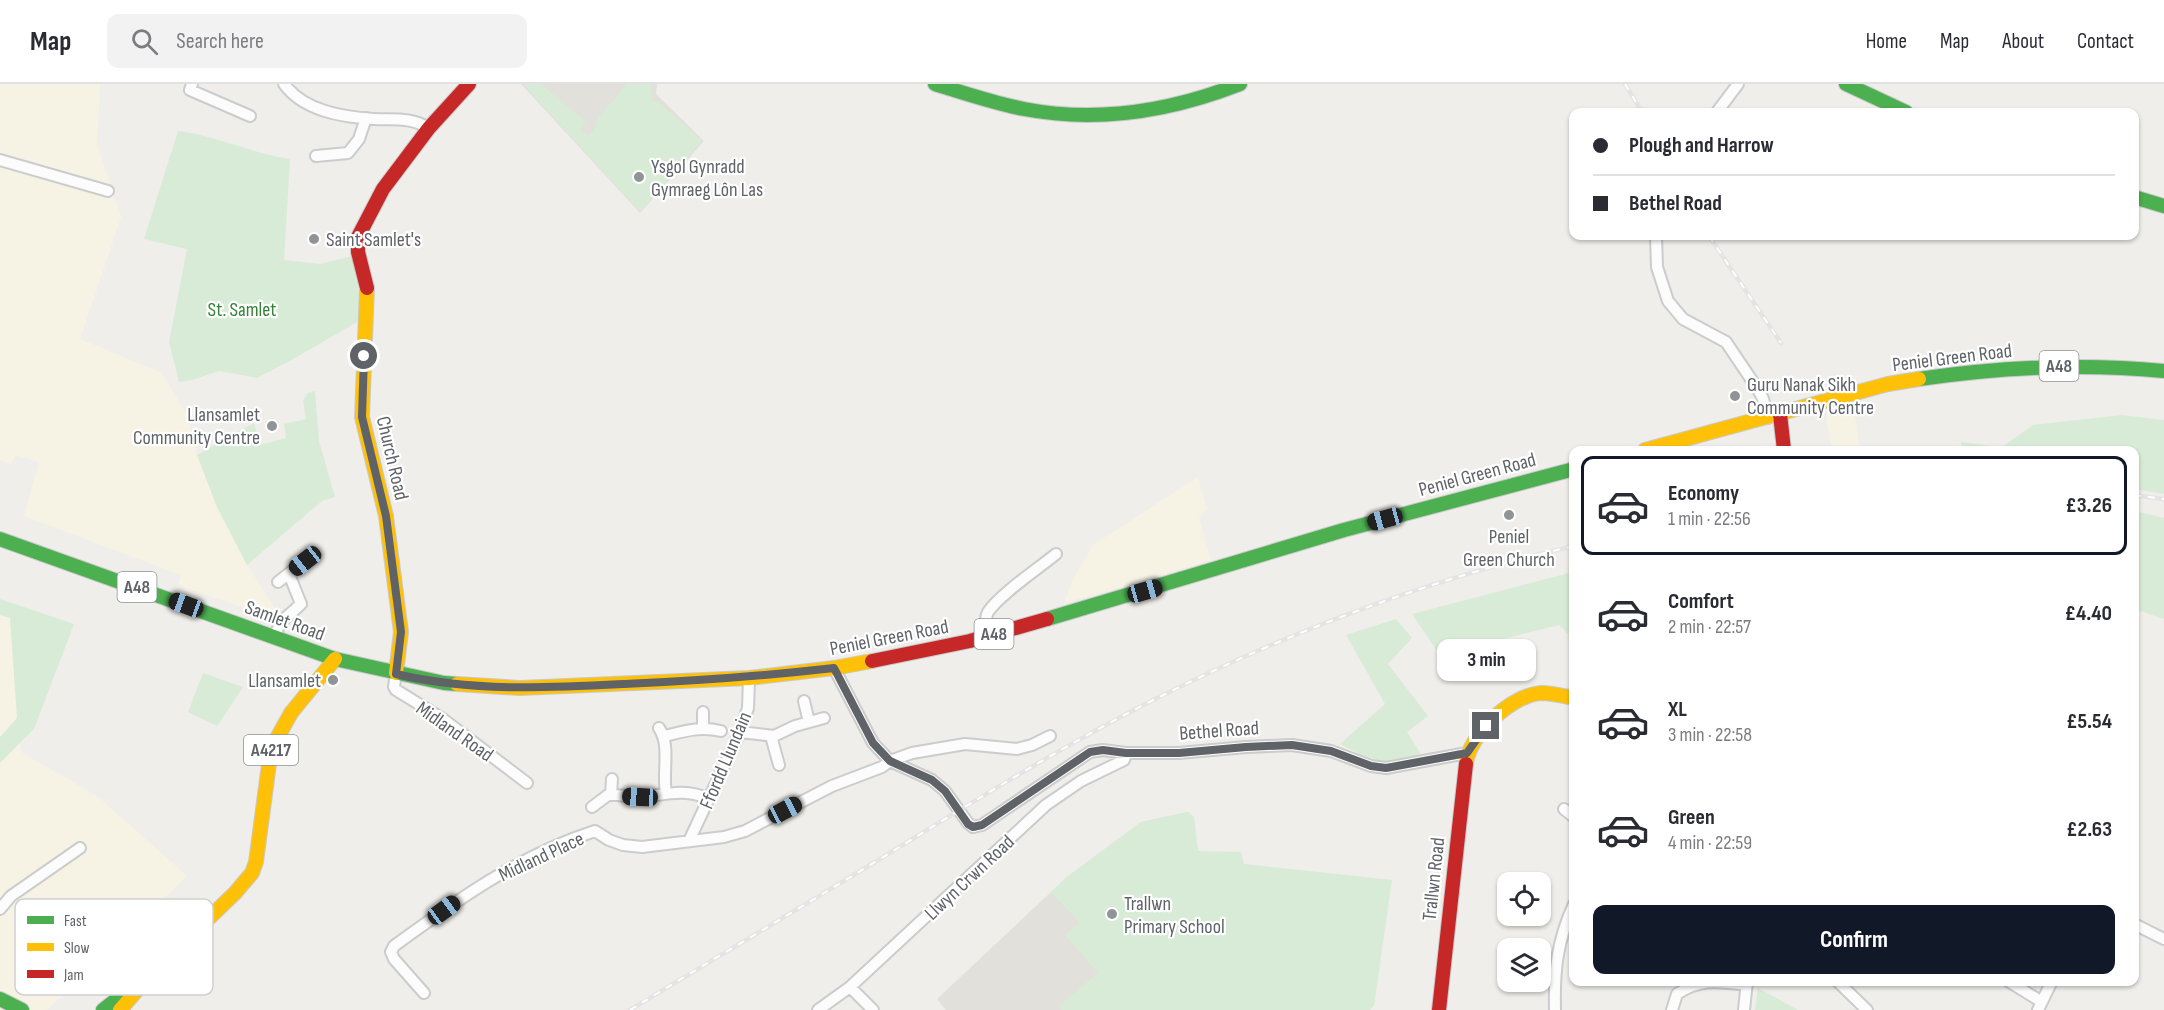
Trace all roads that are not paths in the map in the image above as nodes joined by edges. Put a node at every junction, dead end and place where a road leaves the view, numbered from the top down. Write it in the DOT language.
graph roads {
  1 [pos="192,84"];
  2 [pos="284,84"];
  3 [pos="469,84"];
  4 [pos="935,84"];
  5 [pos="1239,84"];
  6 [pos="1738,84"];
  7 [pos="1846,84"];
  8 [pos="244,100"];
  9 [pos="1720,108"];
  10 [pos="1897,108"];
  11 [pos="239,112"];
  12 [pos="250,116"];
  13 [pos="366,118"];
  14 [pos="429,128"];
  15 [pos="316,156"];
  16 [pos="0,160"];
  17 [pos="108,191"];
  18 [pos="2139,198"];
  19 [pos="2164,206"];
  20 [pos="1656,240"];
  21 [pos="2164,370"];
  22 [pos="1774,416"];
  23 [pos="1660,446"];
  24 [pos="1783,446"];
  25 [pos="1569,470"];
  26 [pos="0,539"];
  27 [pos="1056,554"];
  28 [pos="305,561"];
  29 [pos="289,574"];
  30 [pos="278,582"];
  31 [pos="988,635"];
  32 [pos="274,637"];
  33 [pos="291,643"];
  34 [pos="335,659"];
  35 [pos="834,668"];
  36 [pos="314,670"];
  37 [pos="396,674"];
  38 [pos="749,678"];
  39 [pos="1569,697"];
  40 [pos="804,701"];
  41 [pos="703,712"];
  42 [pos="824,718"];
  43 [pos="808,722"];
  44 [pos="703,728"];
  45 [pos="721,731"];
  46 [pos="740,732"];
  47 [pos="771,736"];
  48 [pos="1050,736"];
  49 [pos="1126,753"];
  50 [pos="1467,753"];
  51 [pos="890,761"];
  52 [pos="779,765"];
  53 [pos="612,779"];
  54 [pos="527,783"];
  55 [pos="1033,791"];
  56 [pos="666,793"];
  57 [pos="611,795"];
  58 [pos="710,799"];
  59 [pos="1046,806"];
  60 [pos="592,807"];
  61 [pos="1564,808"];
  62 [pos="1569,812"];
  63 [pos="689,841"];
  64 [pos="80,848"];
  65 [pos="0,909"];
  66 [pos="213,914"];
  67 [pos="1569,914"];
  68 [pos="2139,926"];
  69 [pos="2164,939"];
  70 [pos="1689,986"];
  71 [pos="1747,986"];
  72 [pos="1843,986"];
  73 [pos="2014,986"];
  74 [pos="2050,986"];
  75 [pos="850,987"];
  76 [pos="424,993"];
  77 [pos="124,995"];
  78 [pos="133,995"];
  79 [pos="6,1003"];
  80 [pos="2040,1006"];
  81 [pos="22,1010"];
  82 [pos="104,1010"];
  83 [pos="120,1010"];
  84 [pos="818,1010"];
  85 [pos="873,1010"];
  86 [pos="1439,1010"];
  87 [pos="1555,1010"];
  88 [pos="1672,1010"];
  89 [pos="1744,1010"];
  90 [pos="1867,1010"];
  1 -- 11 [label="street"];
  2 -- 13 [label="street"];
  3 -- 14 [label="main road, Church Road"];
  4 -- 5 [label="main road"];
  6 -- 9 [label="street"];
  7 -- 10 [label="main road"];
  8 -- 11 [label="street"];
  11 -- 12 [label="street"];
  13 -- 14 [label="street"];
  13 -- 15 [label="street"];
  14 -- 37 [label="main road, Church Road"];
  16 -- 17 [label="street"];
  18 -- 19 [label="main road"];
  20 -- 22 [label="street"];
  21 -- 22 [label="main road, Peniel Green Road / A48"];
  22 -- 23 [label="main road, Peniel Green Road / A48"];
  22 -- 24 [label="main road"];
  25 -- 31 [label="main road, Peniel Green Road / A48"];
  26 -- 32 [label="main road, Samlet Road / A48"];
  27 -- 31 [label="street"];
  28 -- 29 [label="street"];
  29 -- 30 [label="street"];
  29 -- 32 [label="street"];
  31 -- 35 [label="main road, Peniel Green Road / A48"];
  32 -- 33 [label="main road, Samlet Road / A48"];
  33 -- 34 [label="main road, Samlet Road / A48"];
  33 -- 36 [label="main road"];
  34 -- 36 [label="main road, Samlet Road / A4217"];
  34 -- 37 [label="main road, Peniel Green Road / A48"];
  35 -- 38 [label="main road, Peniel Green Road / A48"];
  35 -- 51 [label="street"];
  36 -- 66 [label="main road, Samlet Road / A4217"];
  37 -- 38 [label="main road, Peniel Green Road / A48"];
  37 -- 54 [label="street, Midland Road"];
  38 -- 46 [label="street, Ffordd Llundain"];
  39 -- 50 [label="main road"];
  40 -- 43 [label="street"];
  41 -- 44 [label="street"];
  42 -- 43 [label="street"];
  43 -- 47 [label="street"];
  44 -- 45 [label="street"];
  44 -- 56 [label="street"];
  46 -- 47 [label="street"];
  46 -- 58 [label="street, Ffordd Llundain"];
  47 -- 52 [label="street"];
  48 -- 51 [label="street, Midland Place"];
  49 -- 50 [label="street, Bethel Road"];
  49 -- 55 [label="street, Bethel Road"];
  49 -- 59 [label="street, Llwyn Crwn Road"];
  50 -- 86 [label="main road, Trallwn Road"];
  51 -- 55 [label="street, Bethel Road"];
  51 -- 63 [label="street, Midland Place"];
  53 -- 57 [label="street"];
  55 -- 59 [label="street"];
  56 -- 57 [label="street"];
  56 -- 58 [label="street"];
  57 -- 60 [label="street"];
  58 -- 63 [label="street, Ffordd Llundain"];
  59 -- 75 [label="street, Llwyn Crwn Road"];
  61 -- 62 [label="street"];
  63 -- 76 [label="street, Midland Place"];
  64 -- 65 [label="street"];
  67 -- 87 [label="street"];
  68 -- 69 [label="street"];
  70 -- 88 [label="street"];
  71 -- 89 [label="street"];
  72 -- 90 [label="street"];
  73 -- 80 [label="street"];
  74 -- 80 [label="street"];
  75 -- 84 [label="street, Llwyn Crwn Road"];
  75 -- 85 [label="street"];
  77 -- 82 [label="main road, Samlet Road / A4217"];
  78 -- 83 [label="main road, Samlet Road / A4217"];
  79 -- 81 [label="main road"];
}
